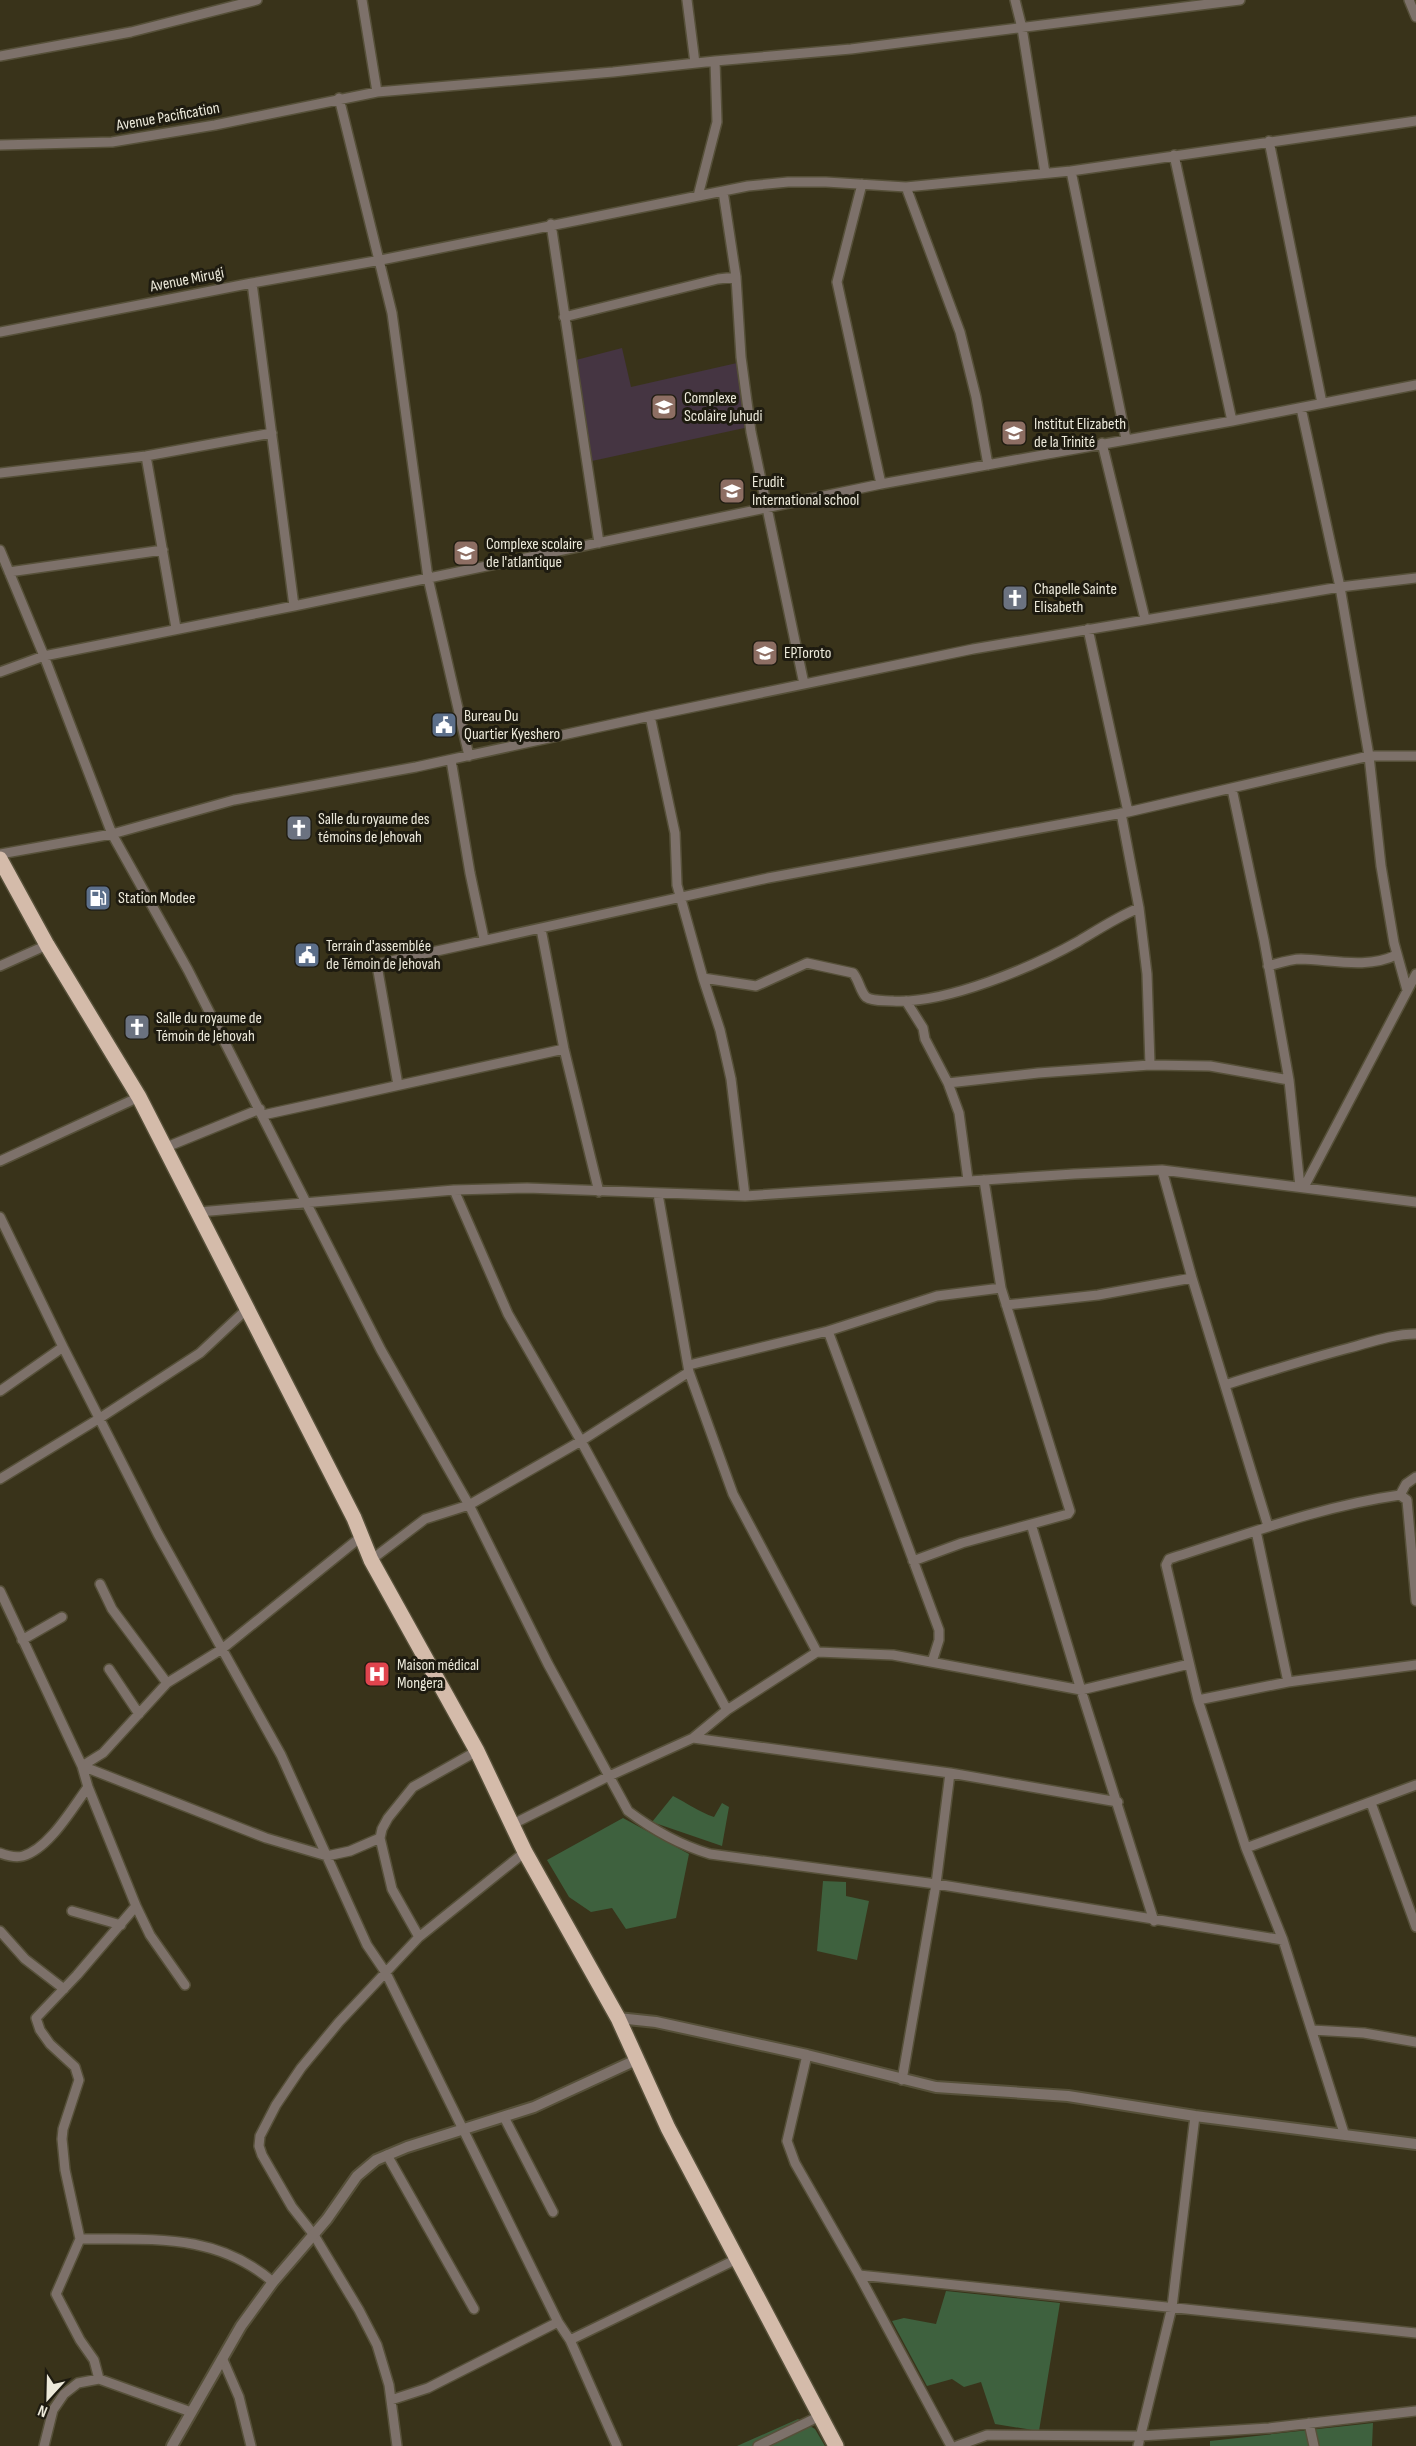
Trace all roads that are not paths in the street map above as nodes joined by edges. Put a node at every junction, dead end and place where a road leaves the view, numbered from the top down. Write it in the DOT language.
graph roads {
  1 [pos="257,0"];
  2 [pos="362,0"];
  3 [pos="687,0"];
  4 [pos="1015,0"];
  5 [pos="1240,0"];
  6 [pos="1409,0"];
  7 [pos="243,2"];
  8 [pos="1416,17"];
  9 [pos="1022,28"];
  10 [pos="0,56"];
  11 [pos="715,61"];
  12 [pos="695,63"];
  13 [pos="377,92"];
  14 [pos="339,98"];
  15 [pos="1416,121"];
  16 [pos="1269,141"];
  17 [pos="0,145"];
  18 [pos="1174,155"];
  19 [pos="1071,171"];
  20 [pos="1045,173"];
  21 [pos="862,184"];
  22 [pos="906,186"];
  23 [pos="723,191"];
  24 [pos="698,196"];
  25 [pos="551,224"];
  26 [pos="381,260"];
  27 [pos="736,277"];
  28 [pos="252,283"];
  29 [pos="564,317"];
  30 [pos="0,332"];
  31 [pos="1416,384"];
  32 [pos="1322,403"];
  33 [pos="1301,408"];
  34 [pos="1232,421"];
  35 [pos="272,433"];
  36 [pos="1126,439"];
  37 [pos="1102,443"];
  38 [pos="146,456"];
  39 [pos="988,465"];
  40 [pos="0,473"];
  41 [pos="881,484"];
  42 [pos="767,508"];
  43 [pos="599,543"];
  44 [pos="0,550"];
  45 [pos="163,550"];
  46 [pos="9,572"];
  47 [pos="428,578"];
  48 [pos="1416,578"];
  49 [pos="1340,587"];
  50 [pos="294,606"];
  51 [pos="1145,619"];
  52 [pos="176,628"];
  53 [pos="1088,629"];
  54 [pos="44,656"];
  55 [pos="0,672"];
  56 [pos="804,684"];
  57 [pos="650,716"];
  58 [pos="469,756"];
  59 [pos="1368,756"];
  60 [pos="1416,756"];
  61 [pos="451,760"];
  62 [pos="1232,789"];
  63 [pos="1124,813"];
  64 [pos="112,834"];
  65 [pos="0,857"];
  66 [pos="681,897"];
  67 [pos="1139,908"];
  68 [pos="540,929"];
  69 [pos="484,939"];
  70 [pos="47,945"];
  71 [pos="1396,956"];
  72 [pos="0,966"];
  73 [pos="1268,966"];
  74 [pos="1416,974"];
  75 [pos="703,978"];
  76 [pos="1407,990"];
  77 [pos="906,1001"];
  78 [pos="564,1049"];
  79 [pos="1150,1065"];
  80 [pos="1289,1080"];
  81 [pos="948,1083"];
  82 [pos="398,1085"];
  83 [pos="139,1097"];
  84 [pos="261,1112"];
  85 [pos="164,1148"];
  86 [pos="0,1161"];
  87 [pos="1162,1170"];
  88 [pos="968,1180"];
  89 [pos="984,1180"];
  90 [pos="1302,1187"];
  91 [pos="454,1190"];
  92 [pos="599,1192"];
  93 [pos="658,1194"];
  94 [pos="745,1196"];
  95 [pos="1416,1202"];
  96 [pos="308,1203"];
  97 [pos="199,1212"];
  98 [pos="0,1217"];
  99 [pos="1192,1278"];
  100 [pos="1001,1288"];
  101 [pos="1006,1305"];
  102 [pos="248,1308"];
  103 [pos="828,1331"];
  104 [pos="1416,1334"];
  105 [pos="63,1347"];
  106 [pos="689,1369"];
  107 [pos="1225,1385"];
  108 [pos="0,1390"];
  109 [pos="100,1418"];
  110 [pos="581,1441"];
  111 [pos="1416,1477"];
  112 [pos="0,1479"];
  113 [pos="1400,1495"];
  114 [pos="469,1505"];
  115 [pos="1031,1524"];
  116 [pos="1268,1526"];
  117 [pos="1256,1531"];
  118 [pos="362,1536"];
  119 [pos="372,1560"];
  120 [pos="913,1561"];
  121 [pos="100,1584"];
  122 [pos="0,1591"];
  123 [pos="1416,1598"];
  124 [pos="62,1617"];
  125 [pos="22,1640"];
  126 [pos="222,1648"];
  127 [pos="817,1652"];
  128 [pos="932,1662"];
  129 [pos="1189,1664"];
  130 [pos="1416,1665"];
  131 [pos="109,1669"];
  132 [pos="167,1683"];
  133 [pos="1288,1683"];
  134 [pos="1081,1690"];
  135 [pos="1198,1700"];
  136 [pos="727,1710"];
  137 [pos="139,1713"];
  138 [pos="693,1738"];
  139 [pos="477,1751"];
  140 [pos="82,1766"];
  141 [pos="950,1773"];
  142 [pos="607,1777"];
  143 [pos="1416,1785"];
  144 [pos="88,1786"];
  145 [pos="1118,1802"];
  146 [pos="1371,1803"];
  147 [pos="513,1824"];
  148 [pos="380,1838"];
  149 [pos="1246,1848"];
  150 [pos="525,1852"];
  151 [pos="0,1853"];
  152 [pos="327,1856"];
  153 [pos="936,1884"];
  154 [pos="136,1905"];
  155 [pos="72,1911"];
  156 [pos="1154,1921"];
  157 [pos="121,1924"];
  158 [pos="1416,1927"];
  159 [pos="0,1930"];
  160 [pos="419,1937"];
  161 [pos="1283,1940"];
  162 [pos="386,1973"];
  163 [pos="185,1985"];
  164 [pos="64,1989"];
  165 [pos="618,2018"];
  166 [pos="1312,2030"];
  167 [pos="1416,2042"];
  168 [pos="807,2055"];
  169 [pos="636,2060"];
  170 [pos="902,2080"];
  171 [pos="1195,2116"];
  172 [pos="504,2117"];
  173 [pos="462,2131"];
  174 [pos="1344,2133"];
  175 [pos="1416,2144"];
  176 [pos="387,2155"];
  177 [pos="552,2212"];
  178 [pos="314,2235"];
  179 [pos="80,2239"];
  180 [pos="739,2258"];
  181 [pos="859,2274"];
  182 [pos="273,2282"];
  183 [pos="1172,2307"];
  184 [pos="474,2309"];
  185 [pos="558,2322"];
  186 [pos="1416,2333"];
  187 [pos="570,2340"];
  188 [pos="223,2360"];
  189 [pos="99,2379"];
  190 [pos="391,2400"];
  191 [pos="1416,2411"];
  192 [pos="191,2412"];
  193 [pos="820,2416"];
  194 [pos="1309,2423"];
  195 [pos="1139,2441"];
  196 [pos="44,2446"];
  197 [pos="172,2446"];
  198 [pos="251,2446"];
  199 [pos="397,2446"];
  200 [pos="617,2446"];
  201 [pos="758,2446"];
  202 [pos="836,2446"];
  203 [pos="951,2446"];
  204 [pos="957,2446"];
  205 [pos="1314,2446"];
  1 -- 7 [label="street"];
  2 -- 13 [label="street"];
  3 -- 12 [label="street"];
  4 -- 9 [label="street"];
  5 -- 9 [label="street, Avenue Pacification"];
  6 -- 8 [label="street"];
  7 -- 10 [label="street"];
  9 -- 11 [label="street, Avenue Pacification"];
  9 -- 20 [label="street"];
  11 -- 12 [label="street, Avenue Pacification"];
  11 -- 24 [label="street"];
  12 -- 13 [label="street, Avenue Pacification"];
  13 -- 14 [label="street, Avenue Pacification"];
  14 -- 17 [label="street, Avenue Pacification"];
  14 -- 26 [label="street"];
  15 -- 16 [label="street, Avenue Mirugi"];
  16 -- 18 [label="street, Avenue Mirugi"];
  16 -- 32 [label="street"];
  18 -- 19 [label="street, Avenue Mirugi"];
  18 -- 34 [label="street"];
  19 -- 20 [label="street, Avenue Mirugi"];
  19 -- 36 [label="street"];
  20 -- 22 [label="street, Avenue Mirugi"];
  21 -- 22 [label="street, Avenue Mirugi"];
  21 -- 23 [label="street, Avenue Mirugi"];
  21 -- 41 [label="street"];
  22 -- 39 [label="street"];
  23 -- 24 [label="street, Avenue Mirugi"];
  23 -- 27 [label="street"];
  24 -- 25 [label="street, Avenue Mirugi"];
  25 -- 26 [label="street, Avenue Mirugi"];
  25 -- 29 [label="street"];
  26 -- 28 [label="street, Avenue Mirugi"];
  26 -- 47 [label="street"];
  27 -- 29 [label="street"];
  27 -- 42 [label="street"];
  28 -- 30 [label="street, Avenue Mirugi"];
  28 -- 35 [label="street"];
  29 -- 43 [label="street"];
  31 -- 32 [label="street"];
  32 -- 33 [label="street"];
  33 -- 34 [label="street"];
  33 -- 49 [label="street"];
  34 -- 36 [label="street"];
  35 -- 38 [label="street"];
  35 -- 50 [label="street"];
  36 -- 37 [label="street"];
  37 -- 39 [label="street"];
  37 -- 51 [label="street"];
  38 -- 40 [label="street"];
  38 -- 45 [label="street"];
  39 -- 41 [label="street"];
  41 -- 42 [label="street"];
  42 -- 43 [label="street"];
  42 -- 56 [label="street"];
  43 -- 47 [label="street"];
  44 -- 46 [label="street"];
  45 -- 46 [label="street"];
  45 -- 52 [label="street"];
  46 -- 54 [label="street"];
  47 -- 50 [label="street"];
  47 -- 58 [label="street"];
  48 -- 49 [label="street"];
  49 -- 51 [label="street"];
  49 -- 59 [label="street"];
  50 -- 52 [label="street"];
  51 -- 53 [label="street"];
  52 -- 54 [label="street"];
  53 -- 56 [label="street"];
  53 -- 63 [label="street"];
  54 -- 55 [label="street"];
  54 -- 64 [label="street"];
  56 -- 57 [label="street"];
  57 -- 58 [label="street"];
  57 -- 66 [label="street"];
  58 -- 61 [label="street"];
  59 -- 60 [label="street"];
  59 -- 62 [label="street"];
  59 -- 71 [label="street"];
  61 -- 64 [label="street"];
  61 -- 69 [label="street"];
  62 -- 63 [label="street"];
  62 -- 73 [label="street"];
  63 -- 66 [label="street"];
  63 -- 67 [label="street"];
  64 -- 65 [label="street"];
  64 -- 84 [label="street"];
  65 -- 70 [label="highway"];
  66 -- 68 [label="street"];
  66 -- 75 [label="street"];
  67 -- 77 [label="street"];
  67 -- 79 [label="street"];
  68 -- 69 [label="street"];
  68 -- 78 [label="street"];
  69 -- 82 [label="street"];
  70 -- 72 [label="street"];
  70 -- 83 [label="highway"];
  71 -- 73 [label="street"];
  71 -- 76 [label="street"];
  73 -- 80 [label="street"];
  74 -- 76 [label="street"];
  75 -- 77 [label="street"];
  75 -- 94 [label="street"];
  76 -- 90 [label="street"];
  77 -- 81 [label="street"];
  78 -- 82 [label="street"];
  78 -- 92 [label="street"];
  79 -- 80 [label="street"];
  79 -- 81 [label="street"];
  80 -- 90 [label="street"];
  81 -- 88 [label="street"];
  82 -- 84 [label="street"];
  83 -- 85 [label="highway"];
  83 -- 86 [label="street"];
  84 -- 85 [label="street"];
  84 -- 96 [label="street"];
  85 -- 97 [label="highway"];
  87 -- 89 [label="street"];
  87 -- 90 [label="street"];
  87 -- 99 [label="street"];
  88 -- 89 [label="street"];
  88 -- 94 [label="street"];
  89 -- 100 [label="street"];
  90 -- 95 [label="street"];
  91 -- 92 [label="street"];
  91 -- 96 [label="street"];
  91 -- 110 [label="street"];
  92 -- 93 [label="street"];
  93 -- 94 [label="street"];
  93 -- 106 [label="street"];
  96 -- 97 [label="street"];
  96 -- 114 [label="street"];
  97 -- 102 [label="highway"];
  98 -- 105 [label="street"];
  99 -- 101 [label="street"];
  99 -- 107 [label="street"];
  100 -- 101 [label="street"];
  100 -- 103 [label="street"];
  101 -- 115 [label="street"];
  102 -- 109 [label="street"];
  102 -- 118 [label="highway"];
  103 -- 106 [label="street"];
  103 -- 120 [label="street"];
  104 -- 107 [label="street"];
  105 -- 108 [label="street"];
  105 -- 109 [label="street"];
  106 -- 110 [label="street"];
  106 -- 127 [label="street"];
  107 -- 116 [label="street"];
  109 -- 112 [label="street"];
  109 -- 126 [label="street"];
  110 -- 114 [label="street"];
  110 -- 136 [label="street"];
  111 -- 113 [label="street"];
  113 -- 116 [label="street"];
  113 -- 123 [label="street"];
  114 -- 119 [label="street"];
  114 -- 142 [label="street"];
  115 -- 120 [label="street"];
  115 -- 134 [label="street"];
  116 -- 117 [label="street"];
  117 -- 129 [label="street"];
  117 -- 133 [label="street"];
  118 -- 119 [label="highway"];
  118 -- 126 [label="street"];
  119 -- 139 [label="highway"];
  120 -- 128 [label="street"];
  121 -- 132 [label="street"];
  122 -- 125 [label="street"];
  124 -- 125 [label="street"];
  125 -- 140 [label="street"];
  126 -- 132 [label="street"];
  126 -- 152 [label="street"];
  127 -- 128 [label="street"];
  127 -- 136 [label="street"];
  128 -- 134 [label="street"];
  129 -- 134 [label="street"];
  129 -- 135 [label="street"];
  130 -- 133 [label="street"];
  131 -- 137 [label="street"];
  132 -- 137 [label="street"];
  133 -- 135 [label="street"];
  134 -- 145 [label="street"];
  135 -- 149 [label="street"];
  136 -- 138 [label="street"];
  137 -- 140 [label="street"];
  138 -- 141 [label="street"];
  138 -- 142 [label="street"];
  139 -- 147 [label="highway"];
  139 -- 148 [label="street"];
  140 -- 144 [label="street"];
  140 -- 152 [label="street"];
  141 -- 145 [label="street"];
  141 -- 153 [label="street"];
  142 -- 147 [label="street"];
  142 -- 153 [label="street"];
  143 -- 146 [label="street"];
  144 -- 151 [label="street"];
  144 -- 154 [label="street"];
  145 -- 156 [label="street"];
  146 -- 149 [label="street"];
  146 -- 158 [label="street"];
  147 -- 150 [label="highway"];
  148 -- 152 [label="street"];
  148 -- 160 [label="street"];
  149 -- 161 [label="street"];
  150 -- 160 [label="street"];
  150 -- 165 [label="highway"];
  152 -- 162 [label="street"];
  153 -- 156 [label="street"];
  153 -- 170 [label="street"];
  154 -- 157 [label="street"];
  154 -- 163 [label="street"];
  155 -- 157 [label="street"];
  156 -- 161 [label="street"];
  157 -- 164 [label="street"];
  159 -- 164 [label="street"];
  160 -- 162 [label="street"];
  161 -- 166 [label="street"];
  162 -- 173 [label="street"];
  162 -- 178 [label="street"];
  164 -- 179 [label="street"];
  165 -- 168 [label="street"];
  165 -- 169 [label="highway"];
  166 -- 167 [label="street"];
  166 -- 174 [label="street"];
  168 -- 170 [label="street"];
  168 -- 181 [label="street"];
  169 -- 172 [label="street"];
  169 -- 180 [label="highway"];
  170 -- 171 [label="street"];
  171 -- 174 [label="street"];
  171 -- 183 [label="street"];
  172 -- 173 [label="street"];
  172 -- 177 [label="street"];
  173 -- 176 [label="street"];
  173 -- 185 [label="street"];
  174 -- 175 [label="street"];
  176 -- 178 [label="street"];
  176 -- 184 [label="street"];
  178 -- 182 [label="street"];
  178 -- 190 [label="street"];
  179 -- 182 [label="street"];
  179 -- 189 [label="street"];
  180 -- 187 [label="street"];
  180 -- 193 [label="highway"];
  181 -- 183 [label="street"];
  181 -- 203 [label="street"];
  182 -- 188 [label="street"];
  183 -- 186 [label="street"];
  183 -- 195 [label="street"];
  185 -- 187 [label="street"];
  185 -- 190 [label="street"];
  187 -- 200 [label="street"];
  188 -- 192 [label="street"];
  188 -- 198 [label="street"];
  189 -- 192 [label="street"];
  189 -- 196 [label="street"];
  190 -- 199 [label="street"];
  191 -- 194 [label="street"];
  192 -- 197 [label="street"];
  193 -- 201 [label="street"];
  193 -- 202 [label="highway"];
  194 -- 195 [label="street"];
  194 -- 205 [label="street"];
  195 -- 204 [label="street"];
}
